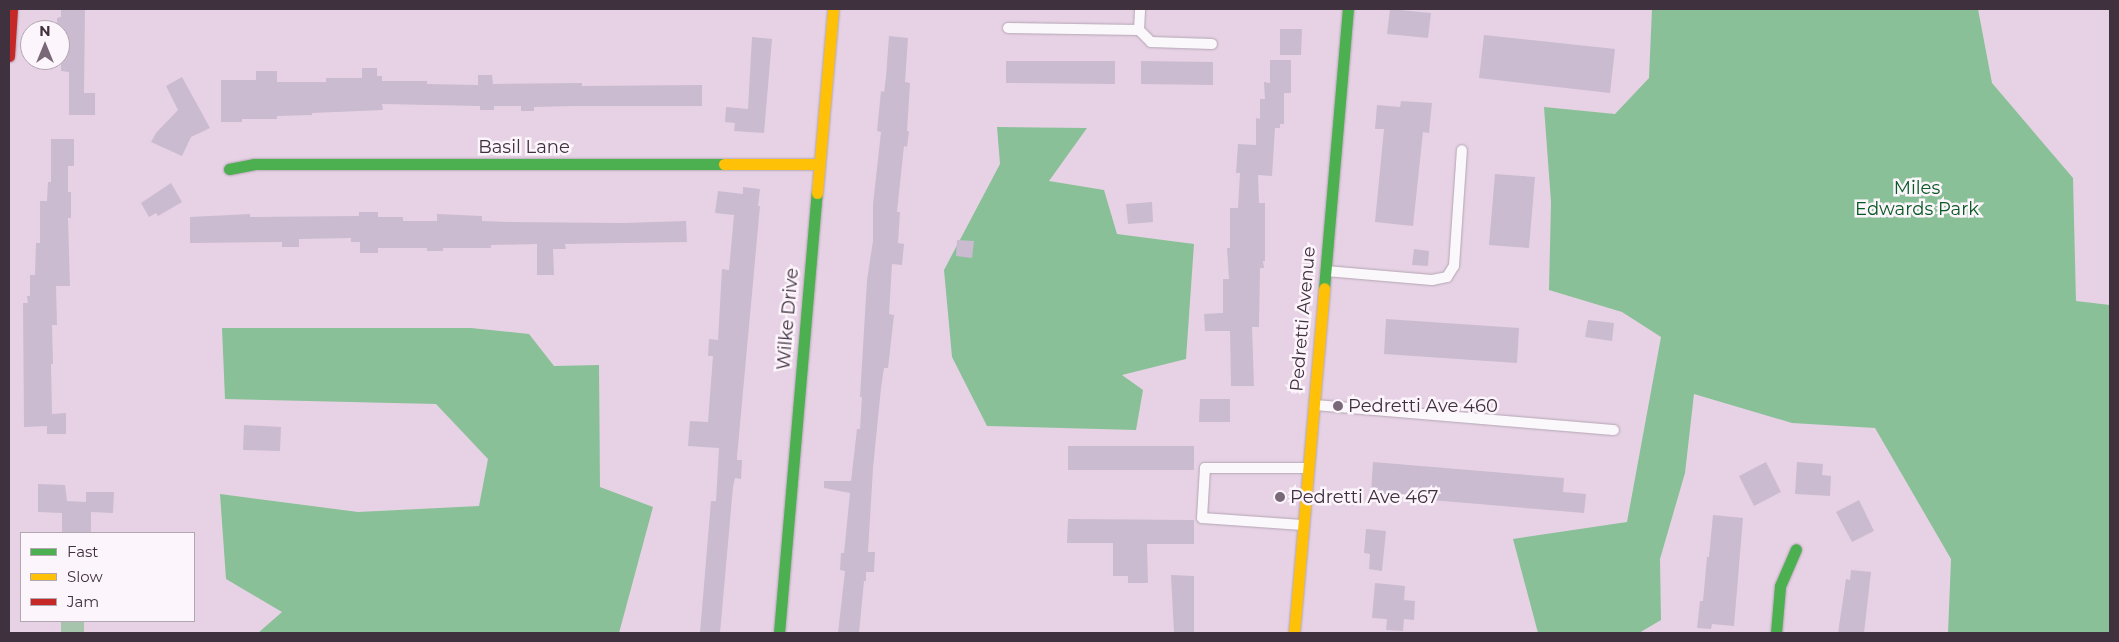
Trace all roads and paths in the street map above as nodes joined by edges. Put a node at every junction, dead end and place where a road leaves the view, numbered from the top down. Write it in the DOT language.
graph roads {
  1 [pos="12,9"];
  2 [pos="833,9"];
  3 [pos="1140,9"];
  4 [pos="1348,9"];
  5 [pos="1008,28"];
  6 [pos="1139,30"];
  7 [pos="1212,44"];
  8 [pos="9,56"];
  9 [pos="1462,150"];
  10 [pos="819,164"];
  11 [pos="229,169"];
  12 [pos="1325,271"];
  13 [pos="1313,405"];
  14 [pos="1614,430"];
  15 [pos="1308,468"];
  16 [pos="1303,526"];
  17 [pos="1796,549"];
  18 [pos="779,633"];
  19 [pos="1294,633"];
  20 [pos="1776,633"];
  1 -- 8 [label="street"];
  2 -- 10 [label="street, Wilke Drive"];
  3 -- 6 [label="lane"];
  4 -- 12 [label="street, Pedretti Avenue"];
  5 -- 6 [label="lane"];
  6 -- 7 [label="lane"];
  9 -- 12 [label="lane"];
  10 -- 11 [label="street, Basil Lane"];
  10 -- 18 [label="street, Wilke Drive"];
  12 -- 13 [label="street, Pedretti Avenue"];
  13 -- 14 [label="lane"];
  13 -- 15 [label="street, Pedretti Avenue"];
  15 -- 16 [label="street, Pedretti Avenue"];
  15 -- 16 [label="lane"];
  16 -- 19 [label="street, Pedretti Avenue"];
  17 -- 20 [label="street"];
}
